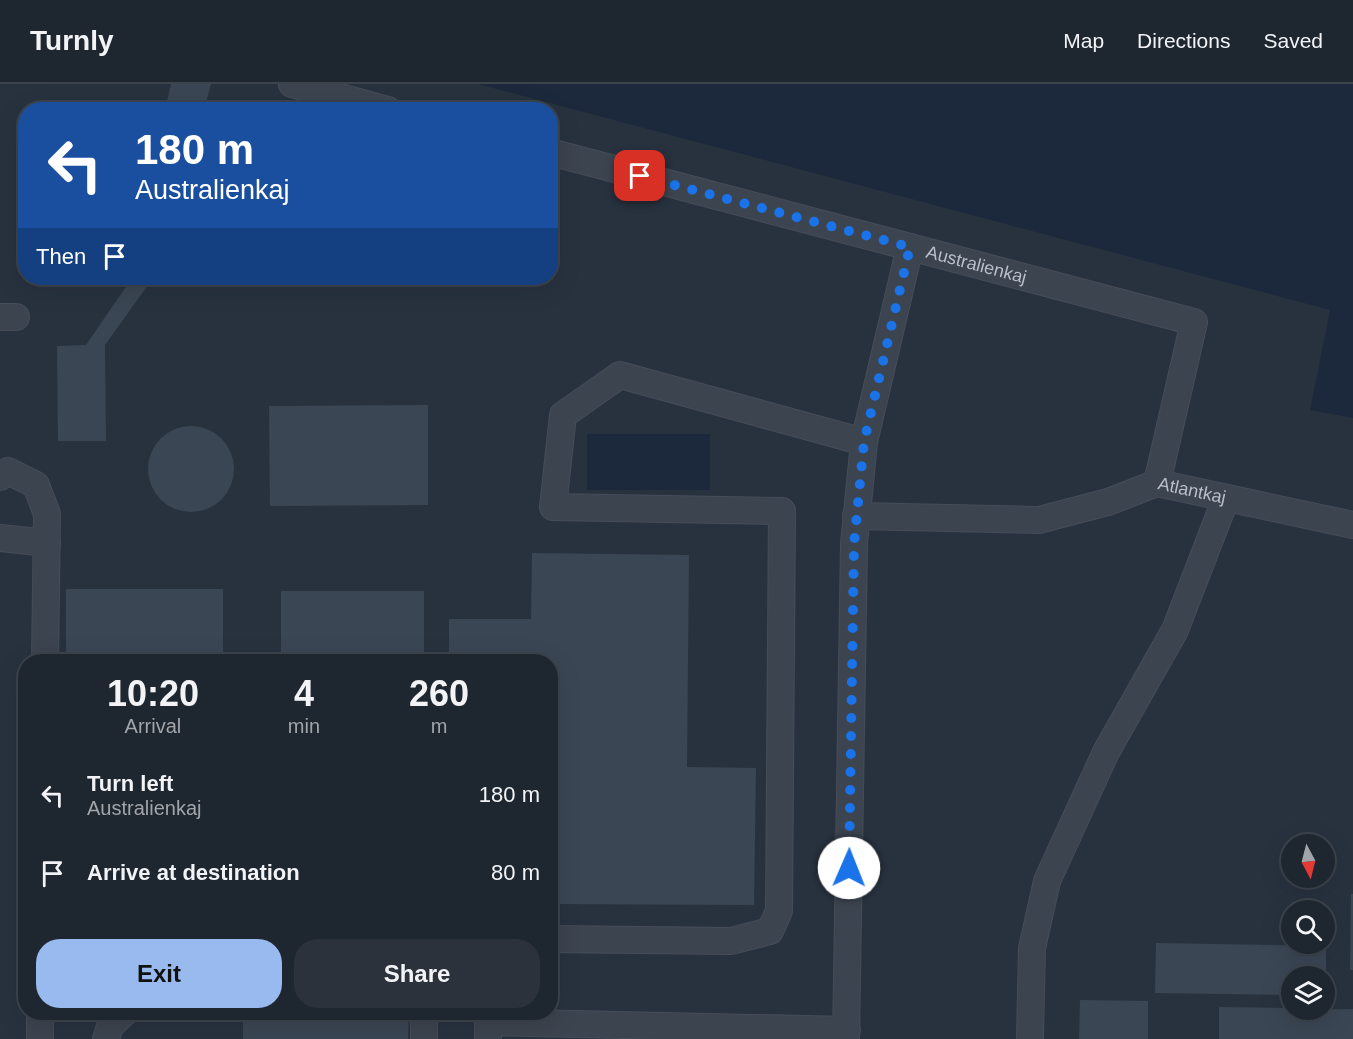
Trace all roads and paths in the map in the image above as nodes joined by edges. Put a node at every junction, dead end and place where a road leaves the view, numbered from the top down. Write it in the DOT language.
graph roads {
  1 [pos="292,84"];
  2 [pos="358,102"];
  3 [pos="558,154"];
  4 [pos="910,247"];
  5 [pos="1194,322"];
  6 [pos="864,442"];
  7 [pos="0,477"];
  8 [pos="1157,483"];
  9 [pos="1226,498"];
  10 [pos="856,516"];
  11 [pos="1353,525"];
  12 [pos="0,538"];
  13 [pos="47,543"];
  14 [pos="45,654"];
  15 [pos="558,939"];
  16 [pos="40,1020"];
  17 [pos="116,1020"];
  18 [pos="424,1020"];
  19 [pos="846,1035"];
  20 [pos="40,1039"];
  21 [pos="106,1039"];
  22 [pos="424,1039"];
  23 [pos="488,1039"];
  24 [pos="1030,1039"];
  1 -- 2 [label="lane"];
  3 -- 4 [label="lane, Australienkaj"];
  4 -- 5 [label="lane, Australienkaj"];
  4 -- 6 [label="lane"];
  5 -- 8 [label="lane, Atlantkaj"];
  6 -- 10 [label="lane"];
  6 -- 15 [label="lane"];
  7 -- 13 [label="lane"];
  8 -- 9 [label="lane, Atlantkaj"];
  8 -- 10 [label="lane"];
  9 -- 11 [label="lane, Atlantkaj"];
  9 -- 24 [label="lane"];
  10 -- 19 [label="lane"];
  12 -- 13 [label="lane"];
  13 -- 14 [label="lane"];
  16 -- 20 [label="lane"];
  17 -- 21 [label="lane"];
  18 -- 22 [label="lane"];
  19 -- 23 [label="lane"];
}
